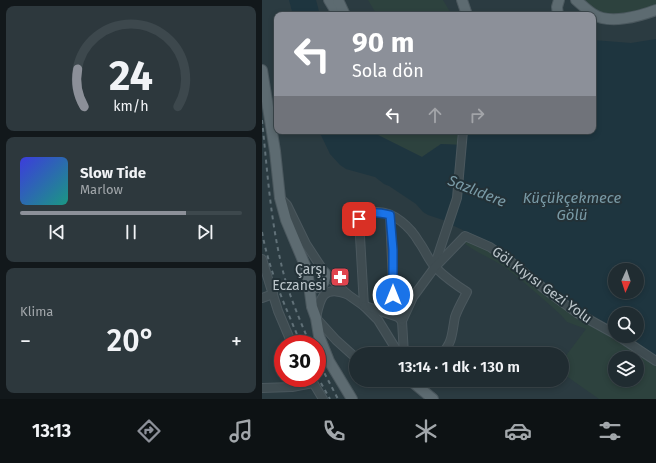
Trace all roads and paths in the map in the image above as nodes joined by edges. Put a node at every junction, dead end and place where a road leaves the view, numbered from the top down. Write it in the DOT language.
graph roads {
  1 [pos="331,0"];
  2 [pos="338,0"];
  3 [pos="462,0"];
  4 [pos="559,1"];
  5 [pos="578,1"];
  6 [pos="656,10"];
  7 [pos="338,12"];
  8 [pos="339,12"];
  9 [pos="466,12"];
  10 [pos="550,12"];
  11 [pos="556,12"];
  12 [pos="580,12"];
  13 [pos="590,12"];
  14 [pos="656,14"];
  15 [pos="596,16"];
  16 [pos="596,24"];
  17 [pos="262,70"];
  18 [pos="463,134"];
  19 [pos="280,198"];
  20 [pos="390,215"];
  21 [pos="262,259"];
  22 [pos="435,267"];
  23 [pos="326,273"];
  24 [pos="308,283"];
  25 [pos="273,294"];
  26 [pos="347,294"];
  27 [pos="262,298"];
  28 [pos="364,306"];
  29 [pos="391,314"];
  30 [pos="316,318"];
  31 [pos="402,321"];
  32 [pos="608,330"];
  33 [pos="288,335"];
  34 [pos="629,343"];
  35 [pos="395,347"];
  36 [pos="404,347"];
  37 [pos="448,347"];
  38 [pos="349,352"];
  39 [pos="656,361"];
  40 [pos="292,387"];
  41 [pos="316,387"];
  42 [pos="418,387"];
  43 [pos="262,388"];
  44 [pos="323,399"];
  45 [pos="352,399"];
  46 [pos="433,399"];
  1 -- 7 [label="main road"];
  2 -- 8 [label="main road"];
  3 -- 9 [label="main road"];
  4 -- 10 [label="main road"];
  4 -- 11 [label="main road"];
  5 -- 12 [label="main road"];
  5 -- 13 [label="main road"];
  6 -- 15 [label="main road"];
  14 -- 16 [label="main road"];
  17 -- 19 [label="main road"];
  18 -- 22 [label="street"];
  19 -- 23 [label="street"];
  19 -- 24 [label="main road"];
  20 -- 22 [label="street"];
  20 -- 28 [label="street"];
  20 -- 29 [label="street"];
  21 -- 25 [label="street"];
  22 -- 31 [label="street"];
  22 -- 32 [label="street, Göl Kıyısı Gezi Yolu"];
  22 -- 37 [label="street"];
  23 -- 24 [label="main road"];
  23 -- 26 [label="street"];
  24 -- 30 [label="main road"];
  25 -- 27 [label="street"];
  25 -- 33 [label="street"];
  26 -- 28 [label="street"];
  26 -- 30 [label="street"];
  28 -- 29 [label="street"];
  28 -- 35 [label="street"];
  29 -- 31 [label="street"];
  30 -- 38 [label="street"];
  30 -- 45 [label="main road"];
  31 -- 36 [label="street"];
  34 -- 39 [label="street"];
  40 -- 43 [label="street"];
  41 -- 44 [label="street"];
  42 -- 46 [label="main road"];
}
